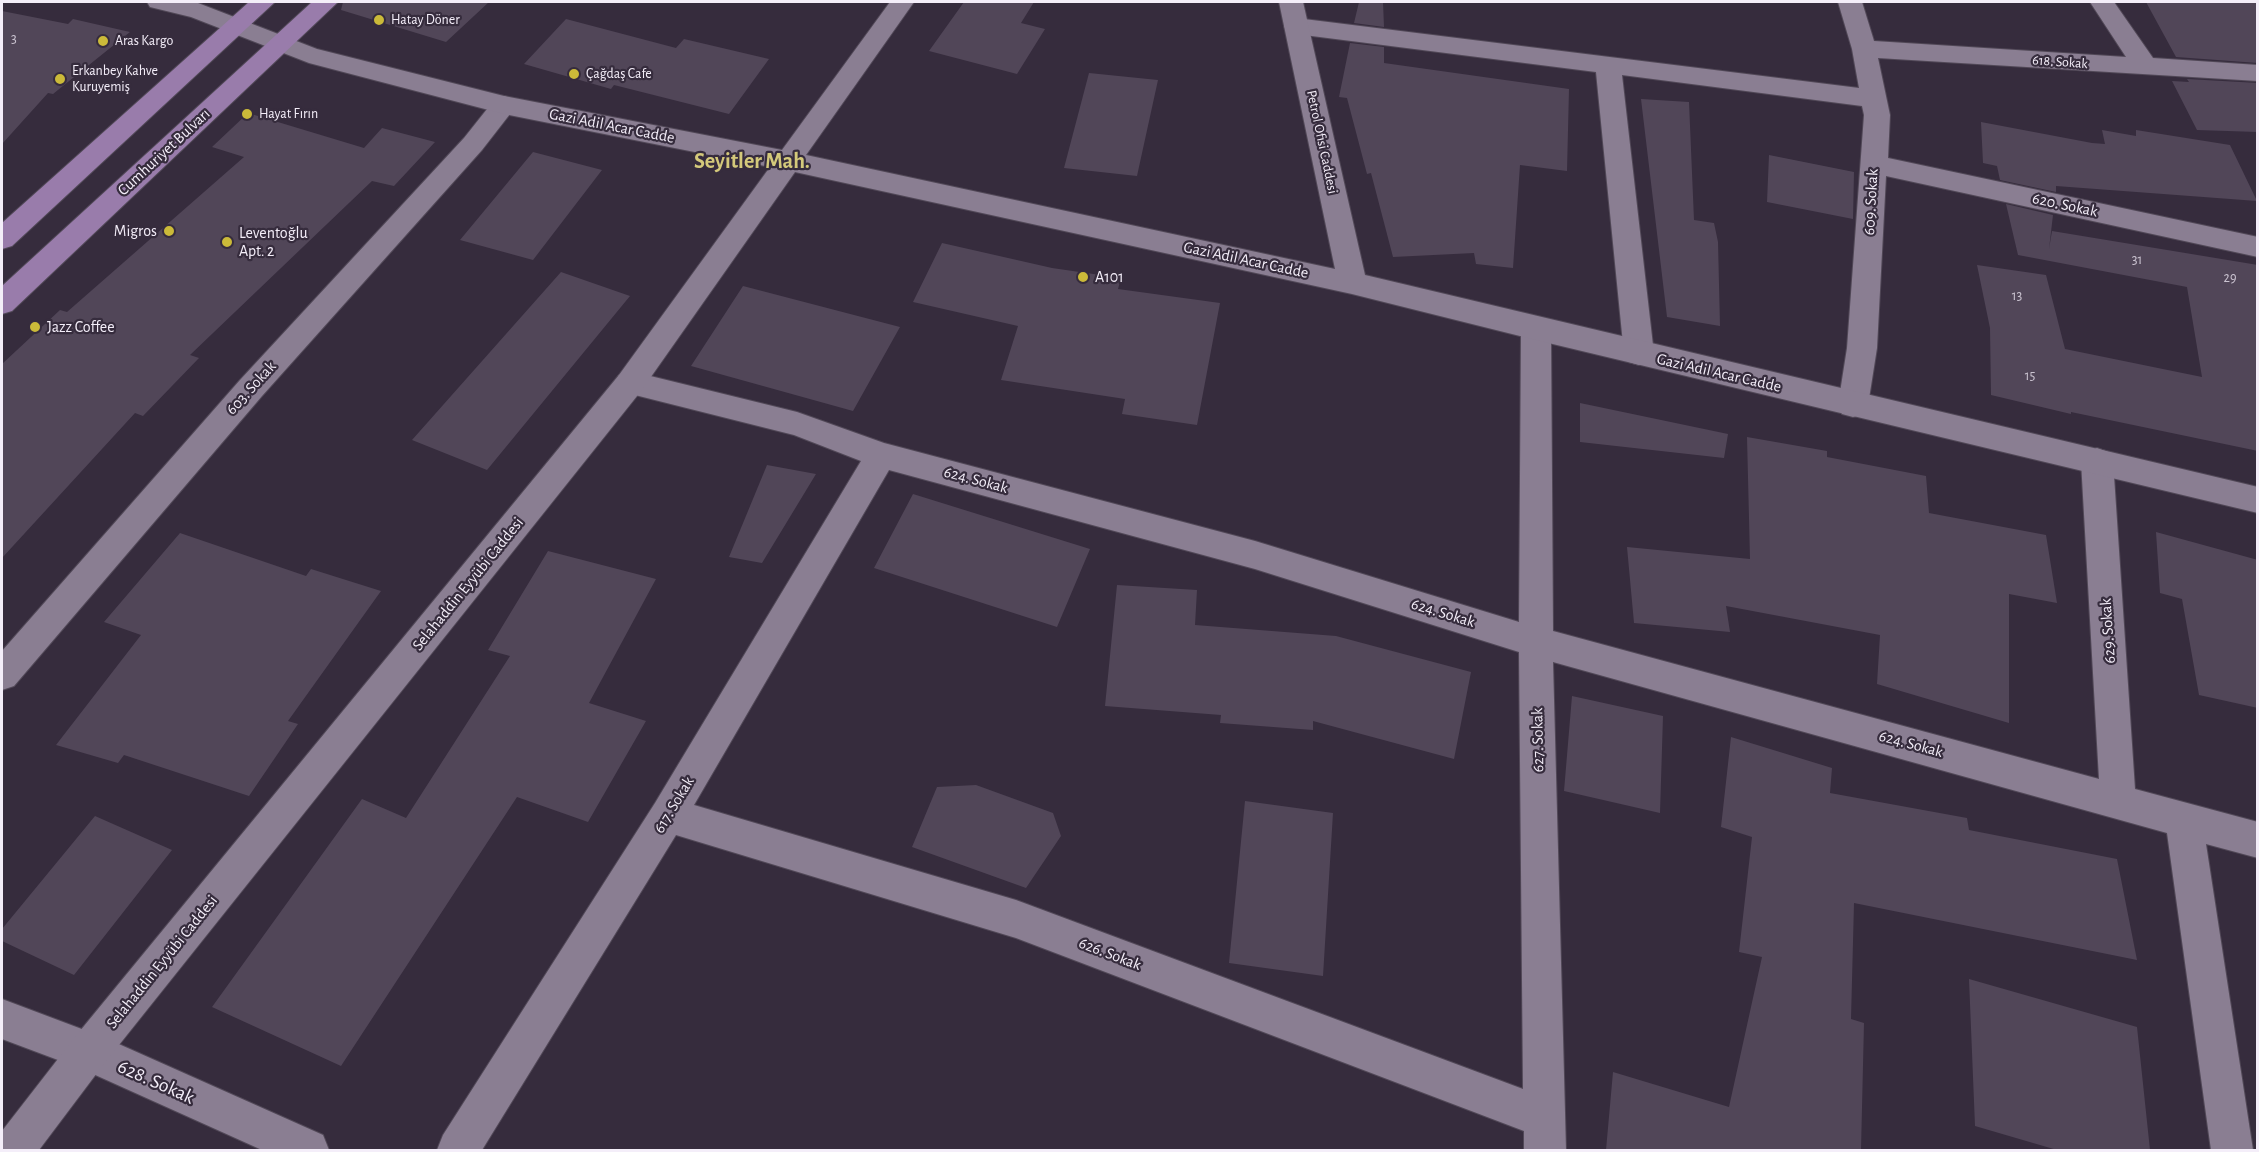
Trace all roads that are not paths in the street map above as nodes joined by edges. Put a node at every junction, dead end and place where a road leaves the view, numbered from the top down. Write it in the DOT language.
graph roads {
  1 [pos="159,2"];
  2 [pos="263,2"];
  3 [pos="326,2"];
  4 [pos="902,2"];
  5 [pos="1850,2"];
  6 [pos="2102,2"];
  7 [pos="1293,14"];
  8 [pos="234,27"];
  9 [pos="280,45"];
  10 [pos="1864,49"];
  11 [pos="1608,66"];
  12 [pos="2146,67"];
  13 [pos="2258,73"];
  14 [pos="1874,99"];
  15 [pos="504,105"];
  16 [pos="789,161"];
  17 [pos="1873,164"];
  18 [pos="2,239"];
  19 [pos="2258,246"];
  20 [pos="1352,283"];
  21 [pos="2,303"];
  22 [pos="1536,329"];
  23 [pos="1639,354"];
  24 [pos="630,382"];
  25 [pos="1853,405"];
  26 [pos="881,455"];
  27 [pos="2097,461"];
  28 [pos="2258,500"];
  29 [pos="1536,642"];
  30 [pos="2,675"];
  31 [pos="2118,801"];
  32 [pos="668,815"];
  33 [pos="2184,819"];
  34 [pos="2258,840"];
  35 [pos="2,1019"];
  36 [pos="89,1051"];
  37 [pos="1545,1134"];
  38 [pos="13,1150"];
  39 [pos="308,1150"];
  40 [pos="458,1150"];
  41 [pos="2232,1150"];
  1 -- 8 [label="street, Gazi Adil Acar Cadde"];
  2 -- 8 [label="main road"];
  3 -- 9 [label="main road, Cumhuriyet Bulvarı"];
  4 -- 16 [label="street, Selahaddin Eyyübi Caddesi"];
  5 -- 10 [label="street, 609. Sokak"];
  6 -- 12 [label="street"];
  7 -- 11 [label="street"];
  7 -- 20 [label="street, Petrol Ofisi Caddesi"];
  8 -- 9 [label="street, Gazi Adil Acar Cadde"];
  8 -- 18 [label="main road"];
  9 -- 15 [label="street, Gazi Adil Acar Cadde"];
  9 -- 21 [label="main road, Cumhuriyet Bulvarı"];
  10 -- 12 [label="street, 618. Sokak"];
  10 -- 14 [label="street, 609. Sokak"];
  11 -- 14 [label="street"];
  11 -- 23 [label="street"];
  12 -- 13 [label="street, 618. Sokak"];
  14 -- 17 [label="street, 609. Sokak"];
  15 -- 16 [label="street, Gazi Adil Acar Cadde"];
  15 -- 30 [label="street, 603. Sokak"];
  16 -- 20 [label="street, Gazi Adil Acar Cadde"];
  16 -- 24 [label="street, Selahaddin Eyyübi Caddesi"];
  17 -- 19 [label="street, 620. Sokak"];
  17 -- 25 [label="street, 609. Sokak"];
  20 -- 22 [label="street, Gazi Adil Acar Cadde"];
  22 -- 23 [label="street, Gazi Adil Acar Cadde"];
  22 -- 29 [label="street, 627. Sokak"];
  23 -- 25 [label="street, Gazi Adil Acar Cadde"];
  24 -- 26 [label="street, 624. Sokak"];
  24 -- 36 [label="street, Selahaddin Eyyübi Caddesi"];
  25 -- 27 [label="street, Gazi Adil Acar Cadde"];
  26 -- 29 [label="street, 624. Sokak"];
  26 -- 32 [label="street, 617. Sokak"];
  27 -- 28 [label="street, Gazi Adil Acar Cadde"];
  27 -- 31 [label="street, 629. Sokak"];
  29 -- 31 [label="street, 624. Sokak"];
  29 -- 37 [label="street, 627. Sokak"];
  31 -- 33 [label="street, 624. Sokak"];
  32 -- 37 [label="street, 626. Sokak"];
  32 -- 40 [label="street, 617. Sokak"];
  33 -- 34 [label="street, 624. Sokak"];
  33 -- 41 [label="street"];
  35 -- 36 [label="street, 628. Sokak"];
  36 -- 38 [label="street, Selahaddin Eyyübi Caddesi"];
  36 -- 39 [label="street, 628. Sokak"];
}
